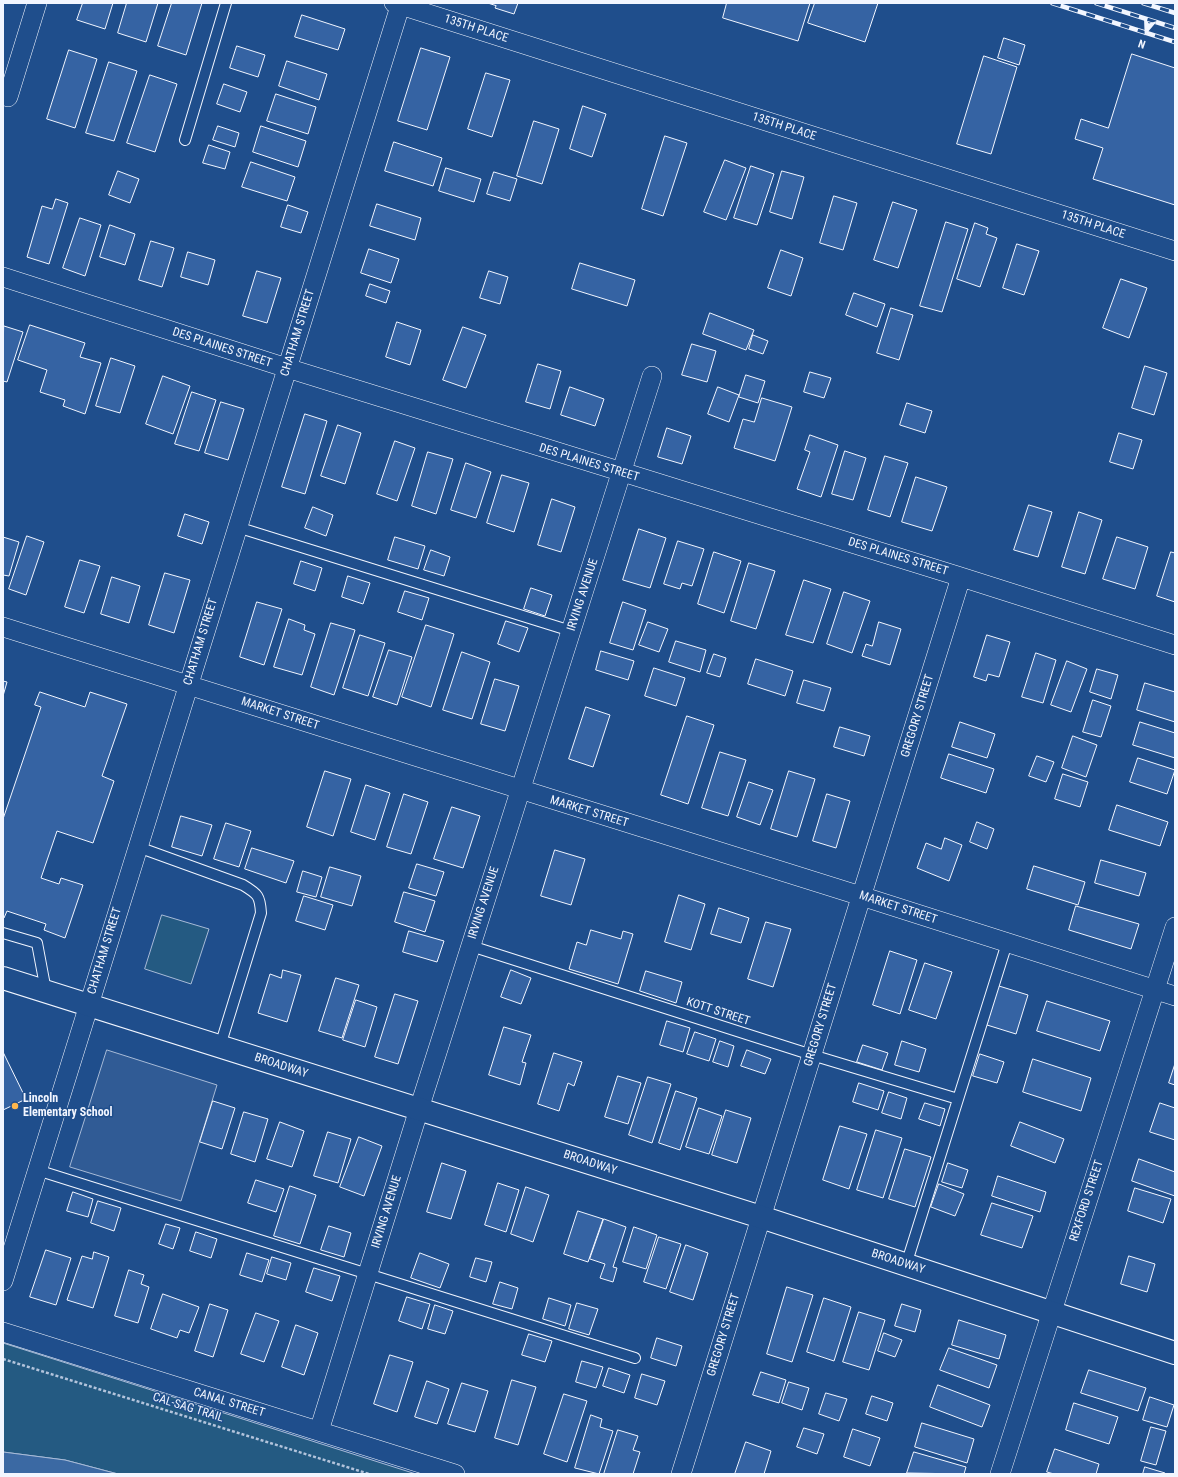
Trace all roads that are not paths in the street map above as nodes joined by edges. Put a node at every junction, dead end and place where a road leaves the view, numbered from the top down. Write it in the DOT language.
graph roads {
  1 [pos="37,3"];
  2 [pos="226,3"];
  3 [pos="398,4"];
  4 [pos="8,97"];
  5 [pos="185,140"];
  6 [pos="1175,251"];
  7 [pos="3,277"];
  8 [pos="287,368"];
  9 [pos="652,376"];
  10 [pos="622,473"];
  11 [pos="237,527"];
  12 [pos="961,577"];
  13 [pos="3,627"];
  14 [pos="571,631"];
  15 [pos="1175,646"];
  16 [pos="188,685"];
  17 [pos="520,790"];
  18 [pos="138,847"];
  19 [pos="861,896"];
  20 [pos="1175,927"];
  21 [pos="3,933"];
  22 [pos="1007,943"];
  23 [pos="471,946"];
  24 [pos="3,978"];
  25 [pos="1156,990"];
  26 [pos="46,991"];
  27 [pos="1175,996"];
  28 [pos="89,1005"];
  29 [pos="220,1046"];
  30 [pos="812,1055"];
  31 [pos="958,1099"];
  32 [pos="419,1109"];
  33 [pos="37,1170"];
  34 [pos="761,1217"];
  35 [pos="906,1265"];
  36 [pos="368,1274"];
  37 [pos="3,1281"];
  38 [pos="1050,1313"];
  39 [pos="3,1332"];
  40 [pos="1175,1353"];
  41 [pos="635,1358"];
  42 [pos="319,1431"];
  43 [pos="455,1474"];
  44 [pos="681,1474"];
  45 [pos="1000,1474"];
  1 -- 4 [label="street"];
  2 -- 5 [label="lane"];
  3 -- 6 [label="street, 135TH PLACE"];
  3 -- 8 [label="street, CHATHAM STREET"];
  7 -- 8 [label="street, DES PLAINES STREET"];
  8 -- 10 [label="street, DES PLAINES STREET"];
  8 -- 11 [label="street, CHATHAM STREET"];
  9 -- 10 [label="street, IRVING AVENUE"];
  10 -- 12 [label="street, DES PLAINES STREET"];
  10 -- 14 [label="street, IRVING AVENUE"];
  11 -- 14 [label="lane"];
  11 -- 16 [label="street, CHATHAM STREET"];
  12 -- 15 [label="street, DES PLAINES STREET"];
  12 -- 19 [label="street, GREGORY STREET"];
  13 -- 16 [label="street, MARKET STREET"];
  14 -- 17 [label="street, IRVING AVENUE"];
  16 -- 17 [label="street, MARKET STREET"];
  16 -- 18 [label="street, CHATHAM STREET"];
  17 -- 19 [label="street, MARKET STREET"];
  17 -- 23 [label="street, IRVING AVENUE"];
  18 -- 28 [label="street, CHATHAM STREET"];
  18 -- 29 [label="lane"];
  19 -- 22 [label="street, MARKET STREET"];
  19 -- 30 [label="street, GREGORY STREET"];
  20 -- 25 [label="street, REXFORD STREET"];
  21 -- 26 [label="lane"];
  22 -- 25 [label="street, MARKET STREET"];
  22 -- 31 [label="lane"];
  23 -- 30 [label="lane, KOTT STREET"];
  23 -- 32 [label="street, IRVING AVENUE"];
  24 -- 26 [label="street, BROADWAY"];
  25 -- 27 [label="street, MARKET STREET"];
  25 -- 38 [label="street, REXFORD STREET"];
  26 -- 28 [label="street, BROADWAY"];
  28 -- 29 [label="street, BROADWAY"];
  28 -- 33 [label="street, CHATHAM STREET"];
  29 -- 32 [label="street, BROADWAY"];
  30 -- 31 [label="lane, KOTT STREET"];
  30 -- 34 [label="street, GREGORY STREET"];
  31 -- 35 [label="lane"];
  32 -- 34 [label="street, BROADWAY"];
  32 -- 36 [label="street, IRVING AVENUE"];
  33 -- 36 [label="lane"];
  33 -- 37 [label="street, CHATHAM STREET"];
  34 -- 35 [label="street, BROADWAY"];
  34 -- 44 [label="street, GREGORY STREET"];
  35 -- 38 [label="street, BROADWAY"];
  36 -- 41 [label="lane"];
  36 -- 42 [label="street, IRVING AVENUE"];
  38 -- 40 [label="street, BROADWAY"];
  38 -- 45 [label="street, REXFORD STREET"];
  39 -- 42 [label="street, CANAL STREET"];
  42 -- 43 [label="street, CANAL STREET"];
}
